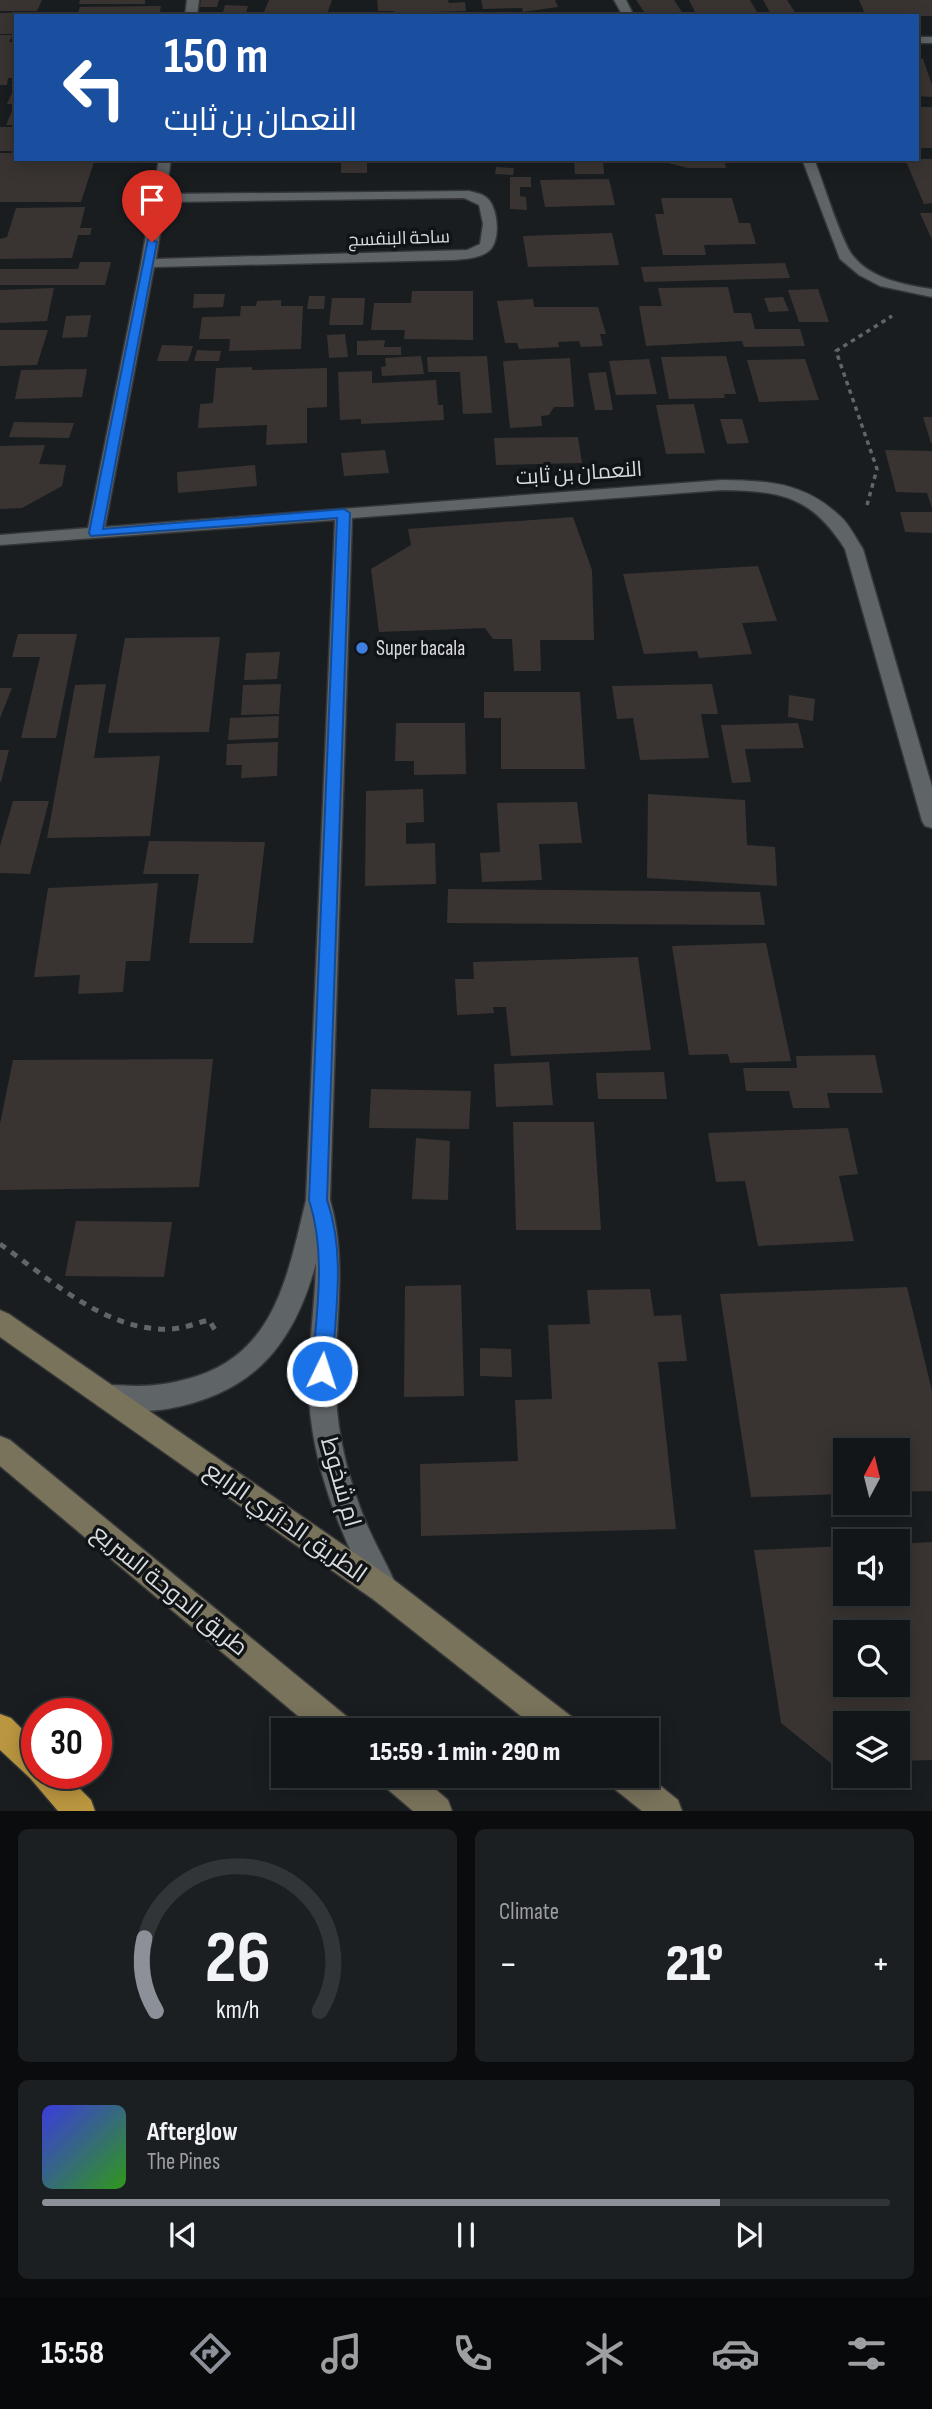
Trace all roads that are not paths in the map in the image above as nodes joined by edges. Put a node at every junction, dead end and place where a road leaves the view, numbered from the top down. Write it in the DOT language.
graph roads {
  1 [pos="165,161"];
  2 [pos="809,161"];
  3 [pos="158,198"];
  4 [pos="148,263"];
  5 [pos="932,293"];
  6 [pos="344,513"];
  7 [pos="95,533"];
  8 [pos="0,540"];
  9 [pos="932,821"];
  10 [pos="318,1200"];
  11 [pos="0,1322"];
  12 [pos="104,1396"];
  13 [pos="0,1449"];
  14 [pos="384,1590"];
  15 [pos="324,1718"];
  16 [pos="548,1718"];
  17 [pos="0,1729"];
  18 [pos="21,1750"];
  19 [pos="410,1788"];
  20 [pos="638,1788"];
  21 [pos="59,1789"];
  22 [pos="80,1811"];
  23 [pos="437,1811"];
  24 [pos="667,1811"];
  1 -- 3 [label="street"];
  2 -- 5 [label="street"];
  3 -- 4 [label="street"];
  3 -- 4 [label="street, ساحة البنفسج"];
  4 -- 7 [label="street"];
  6 -- 7 [label="street, النعمان بن ثابت"];
  6 -- 9 [label="street, النعمان بن ثابت"];
  6 -- 10 [label="street, ام شخوط"];
  7 -- 8 [label="street, النعمان بن ثابت"];
  10 -- 12 [label="street, ام شخوط"];
  10 -- 14 [label="street, ام شخوط"];
  11 -- 12 [label="main road, الطريق الدائري الرابع"];
  12 -- 14 [label="main road, الطريق الدائري الرابع"];
  13 -- 15 [label="main road, طريق الدوحة السريع"];
  14 -- 16 [label="main road, الطريق الدائري الرابع"];
  17 -- 18 [label="highway"];
  19 -- 23 [label="main road"];
  20 -- 24 [label="main road"];
  21 -- 22 [label="highway"];
}
